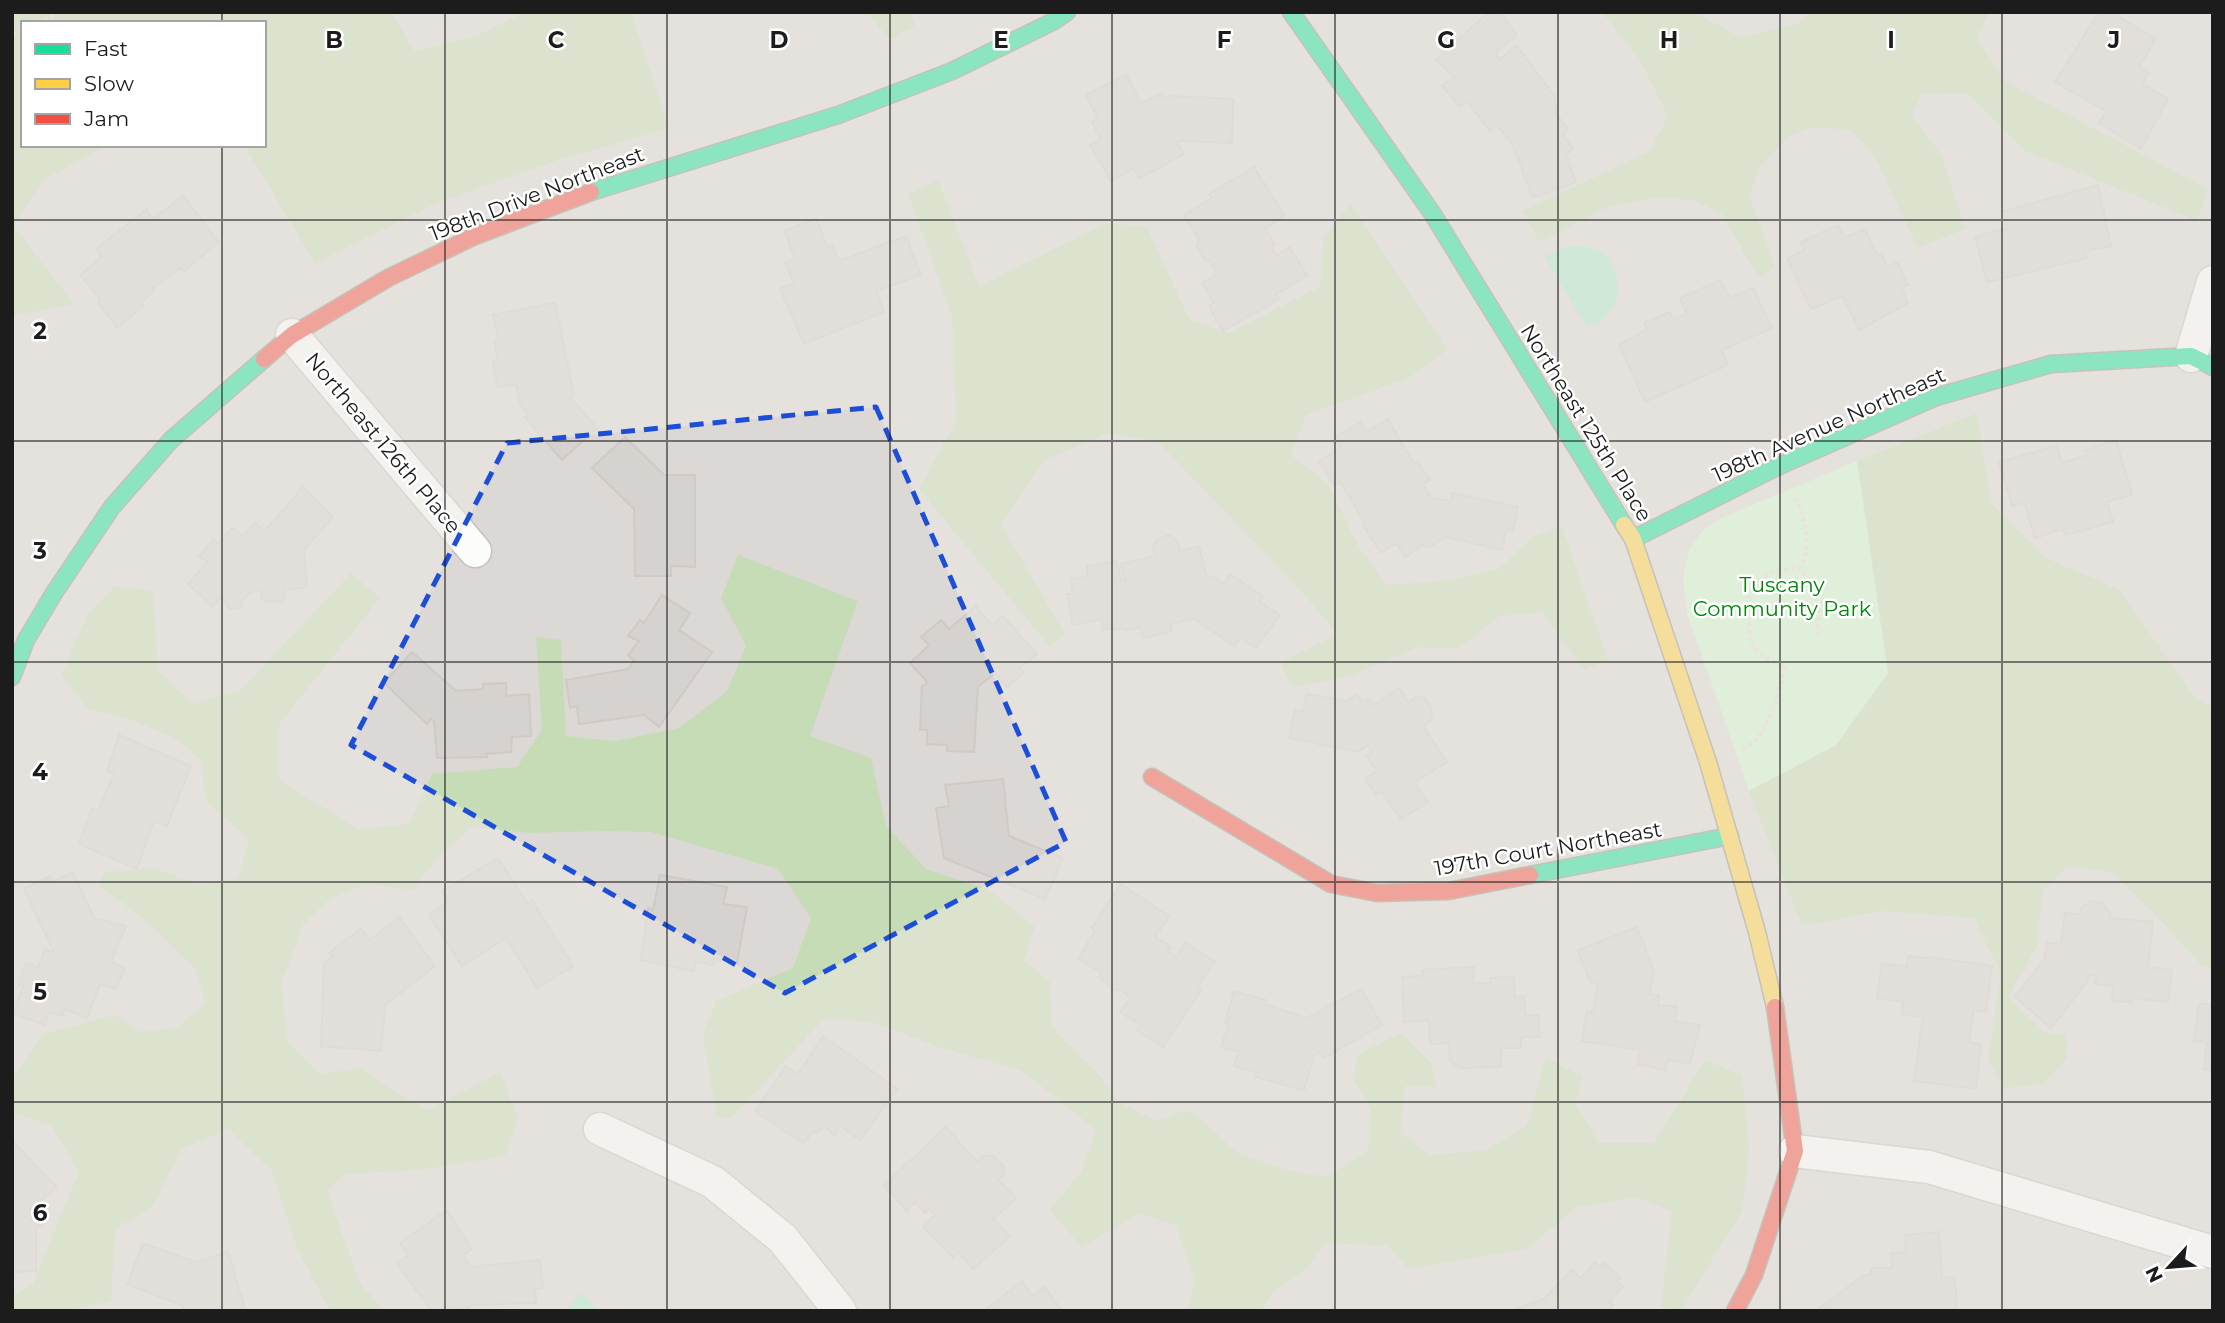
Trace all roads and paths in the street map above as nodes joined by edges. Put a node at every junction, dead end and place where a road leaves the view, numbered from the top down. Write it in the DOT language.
graph roads {
  1 [pos="60,12"];
  2 [pos="1067,12"];
  3 [pos="1291,12"];
  4 [pos="42,21"];
  5 [pos="2213,282"];
  6 [pos="292,335"];
  7 [pos="2202,362"];
  8 [pos="1780,466"];
  9 [pos="1633,539"];
  10 [pos="475,551"];
  11 [pos="1801,568"];
  12 [pos="1816,636"];
  13 [pos="12,677"];
  14 [pos="1708,762"];
  15 [pos="1152,777"];
  16 [pos="1730,836"];
  17 [pos="600,1129"];
  18 [pos="1795,1151"];
  19 [pos="2213,1252"];
  20 [pos="840,1311"];
  21 [pos="1735,1311"];
  1 -- 4 [label="path"];
  2 -- 6 [label="street, 198th Drive Northeast"];
  3 -- 9 [label="street, Northeast 125th Place"];
  5 -- 7 [label="street"];
  6 -- 10 [label="street, Northeast 126th Place"];
  6 -- 13 [label="street, 198th Drive Northeast"];
  7 -- 8 [label="street, 198th Avenue Northeast"];
  8 -- 9 [label="street, 198th Avenue Northeast"];
  8 -- 11 [label="path"];
  9 -- 14 [label="street, Northeast 125th Place"];
  11 -- 12 [label="path"];
  11 -- 14 [label="path"];
  14 -- 16 [label="street, Northeast 125th Place"];
  15 -- 16 [label="street, 197th Court Northeast"];
  16 -- 18 [label="street, Northeast 125th Place"];
  17 -- 20 [label="street"];
  18 -- 19 [label="street"];
  18 -- 21 [label="street"];
}
